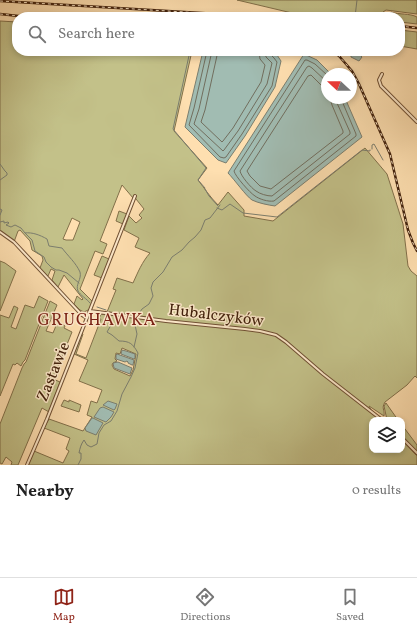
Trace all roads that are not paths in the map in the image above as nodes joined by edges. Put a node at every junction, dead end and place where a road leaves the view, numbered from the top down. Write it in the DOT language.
graph roads {
  1 [pos="382,74"];
  2 [pos="417,122"];
  3 [pos="135,196"];
  4 [pos="0,232"];
  5 [pos="90,311"];
  6 [pos="88,318"];
  7 [pos="378,417"];
  8 [pos="405,441"];
  9 [pos="417,453"];
  10 [pos="27,465"];
  1 -- 2 [label="street"];
  3 -- 5 [label="street, Zastawie"];
  4 -- 6 [label="street"];
  5 -- 6 [label="street, Zastawie"];
  5 -- 7 [label="street, Hubalczyków"];
  6 -- 10 [label="street, Zastawie"];
  8 -- 9 [label="street"];
}
